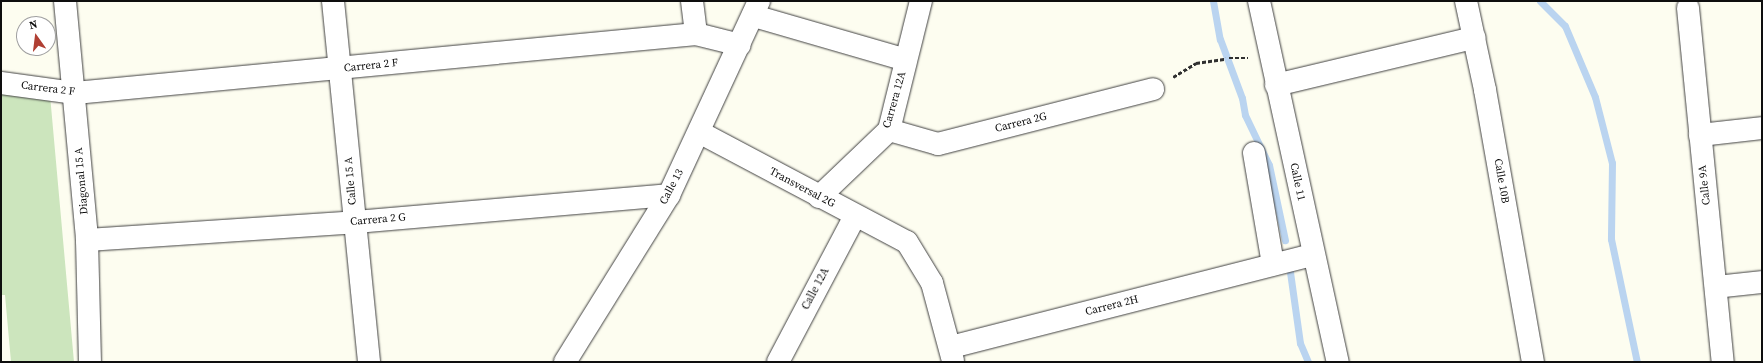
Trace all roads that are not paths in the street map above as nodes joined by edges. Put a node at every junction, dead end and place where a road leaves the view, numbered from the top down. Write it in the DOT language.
graph roads {
  1 [pos="65,1"];
  2 [pos="333,1"];
  3 [pos="692,1"];
  4 [pos="921,1"];
  5 [pos="1259,1"];
  6 [pos="1466,1"];
  7 [pos="757,8"];
  8 [pos="1688,8"];
  9 [pos="696,34"];
  10 [pos="1474,38"];
  11 [pos="740,45"];
  12 [pos="906,60"];
  13 [pos="341,70"];
  14 [pos="1,83"];
  15 [pos="1276,85"];
  16 [pos="1153,89"];
  17 [pos="75,93"];
  18 [pos="1762,128"];
  19 [pos="889,130"];
  20 [pos="699,132"];
  21 [pos="1700,135"];
  22 [pos="1254,153"];
  23 [pos="669,195"];
  24 [pos="819,197"];
  25 [pos="855,216"];
  26 [pos="355,222"];
  27 [pos="87,240"];
  28 [pos="1313,255"];
  29 [pos="1273,264"];
  30 [pos="1762,282"];
  31 [pos="1716,287"];
  32 [pos="952,355"];
  33 [pos="90,362"];
  34 [pos="369,362"];
  35 [pos="565,362"];
  36 [pos="778,362"];
  37 [pos="1338,362"];
  38 [pos="1533,362"];
  39 [pos="1723,362"];
  1 -- 17 [label="street, Diagonal 15 A"];
  2 -- 13 [label="street, Calle 15 A"];
  3 -- 9 [label="street"];
  4 -- 12 [label="street, Carrera 12A"];
  5 -- 15 [label="street, Calle 11"];
  6 -- 10 [label="street, Calle 10B"];
  7 -- 11 [label="street, Calle 13"];
  7 -- 12 [label="street"];
  8 -- 21 [label="street, Calle 9A"];
  9 -- 11 [label="street, Carrera 2 F"];
  9 -- 13 [label="street, Carrera 2 F"];
  10 -- 15 [label="street"];
  10 -- 38 [label="street, Calle 10B"];
  11 -- 20 [label="street, Calle 13"];
  12 -- 19 [label="street, Carrera 12A"];
  13 -- 17 [label="street, Carrera 2 F"];
  13 -- 26 [label="street, Calle 15 A"];
  14 -- 17 [label="street, Carrera 2 F"];
  15 -- 28 [label="street, Calle 11"];
  16 -- 19 [label="street, Carrera 2G"];
  17 -- 27 [label="street, Diagonal 15 A"];
  18 -- 21 [label="street"];
  19 -- 24 [label="street, Carrera 12A"];
  20 -- 23 [label="street, Calle 13"];
  20 -- 24 [label="street, Transversal 2G"];
  21 -- 31 [label="street, Calle 9A"];
  22 -- 29 [label="street"];
  23 -- 26 [label="street, Carrera 2 G"];
  23 -- 35 [label="street, Calle 13"];
  24 -- 25 [label="street, Transversal 2G"];
  25 -- 32 [label="street, Transversal 2G"];
  25 -- 36 [label="street, Calle 12A"];
  26 -- 27 [label="street, Carrera 2 G"];
  26 -- 34 [label="street, Calle 15 A"];
  27 -- 33 [label="street, Diagonal 15 A"];
  28 -- 29 [label="street, Carrera 2H"];
  28 -- 37 [label="street, Calle 11"];
  29 -- 32 [label="street, Carrera 2H"];
  30 -- 31 [label="street"];
  31 -- 39 [label="street, Calle 9A"];
}
